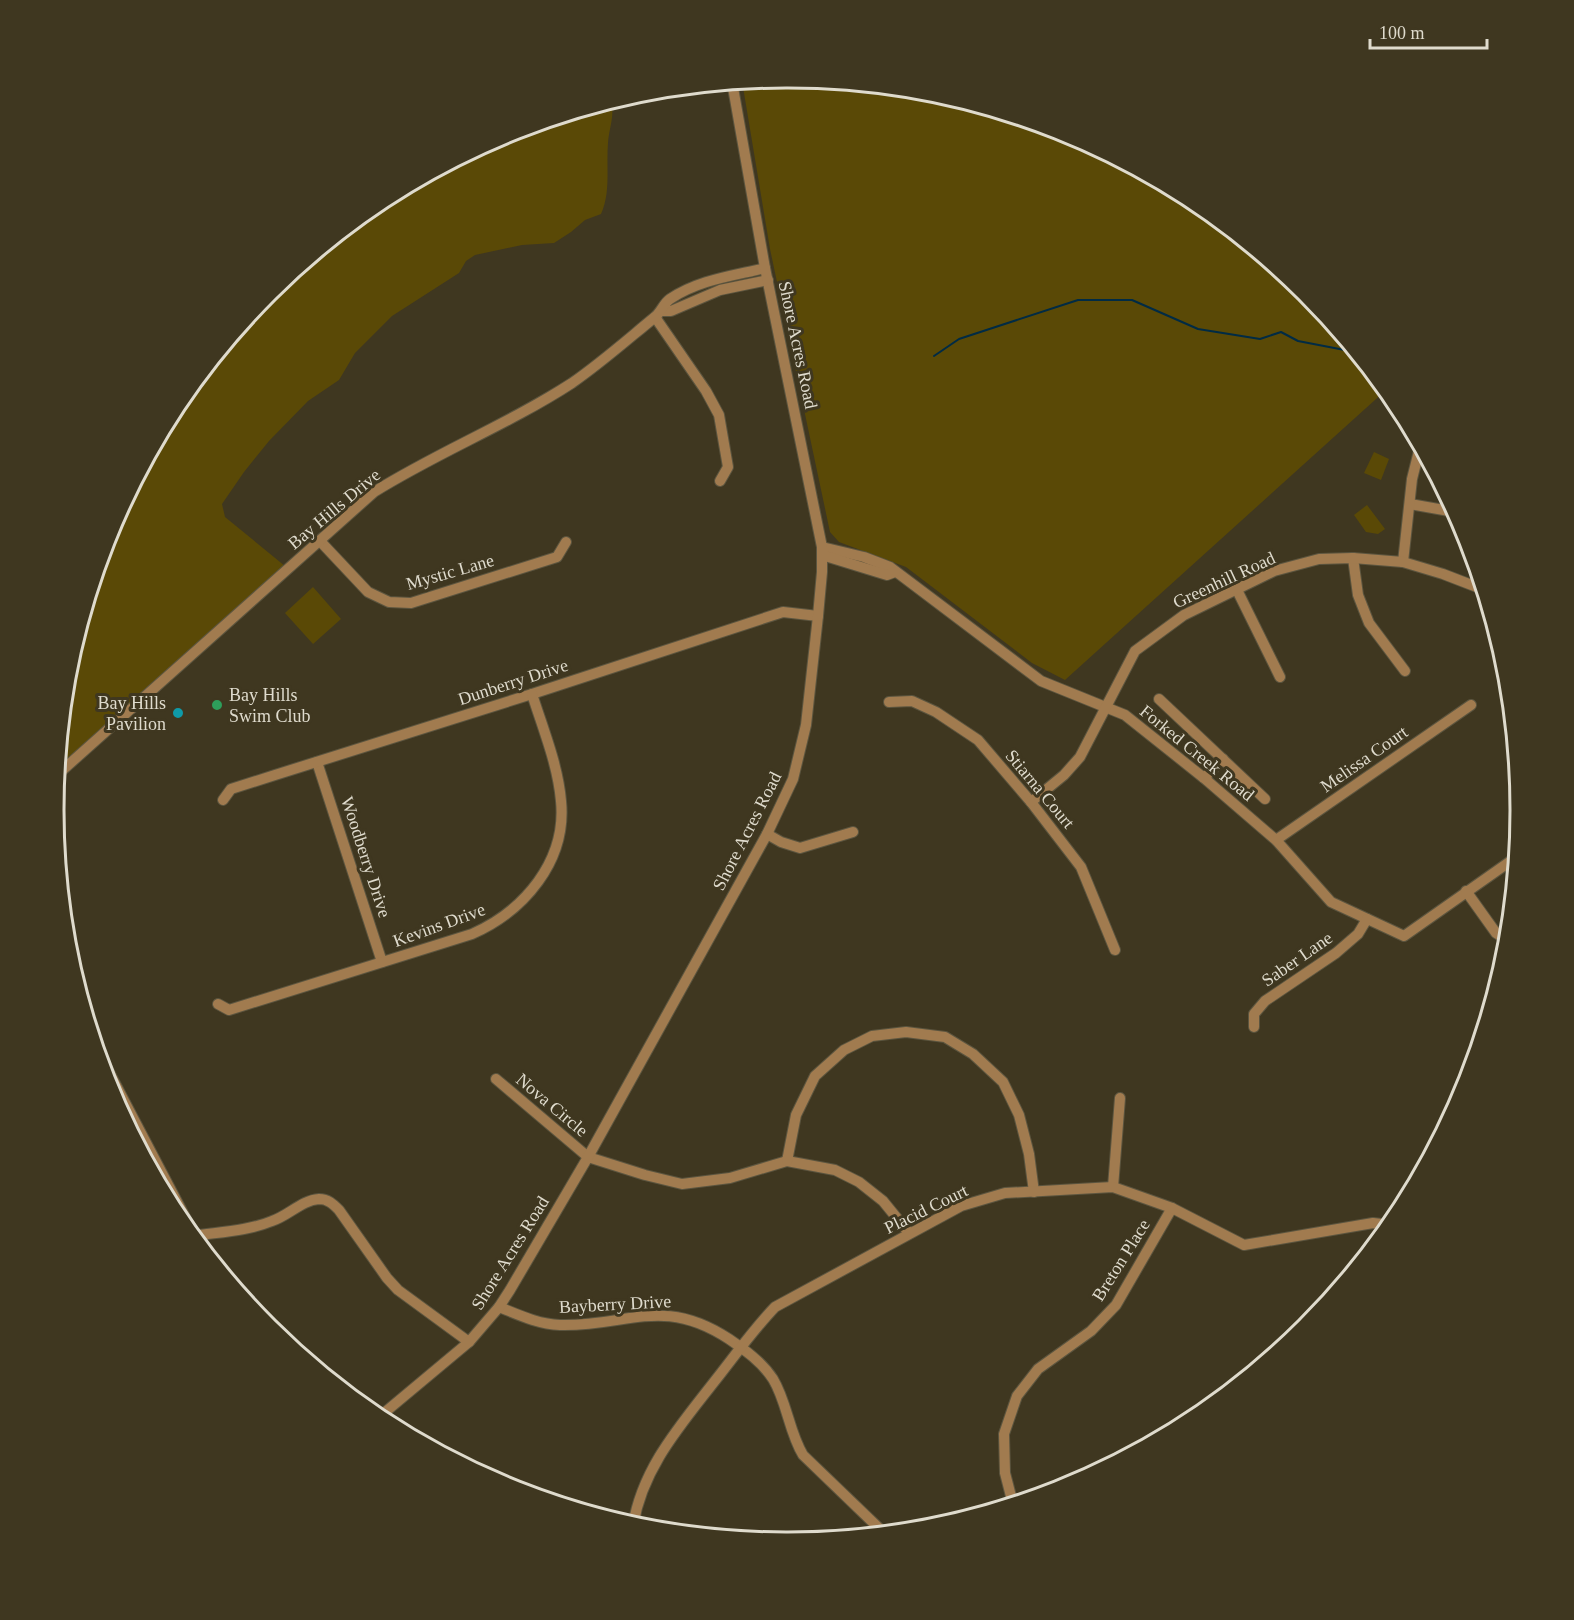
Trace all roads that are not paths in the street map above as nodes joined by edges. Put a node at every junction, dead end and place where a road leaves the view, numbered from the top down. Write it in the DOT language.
graph roads {
  1 [pos="733,90"];
  2 [pos="765,268"];
  3 [pos="768,280"];
  4 [pos="659,314"];
  5 [pos="1417,457"];
  6 [pos="720,481"];
  7 [pos="1410,504"];
  8 [pos="1444,510"];
  9 [pos="320,540"];
  10 [pos="566,542"];
  11 [pos="822,551"];
  12 [pos="1353,558"];
  13 [pos="1403,562"];
  14 [pos="1473,586"];
  15 [pos="1237,590"];
  16 [pos="818,616"];
  17 [pos="1405,671"];
  18 [pos="1280,677"];
  19 [pos="532,694"];
  20 [pos="1158,699"];
  21 [pos="889,702"];
  22 [pos="1471,705"];
  23 [pos="1106,707"];
  24 [pos="1223,759"];
  25 [pos="318,762"];
  26 [pos="66,767"];
  27 [pos="1204,778"];
  28 [pos="1265,799"];
  29 [pos="223,800"];
  30 [pos="1031,802"];
  31 [pos="853,832"];
  32 [pos="767,834"];
  33 [pos="1276,840"];
  34 [pos="1507,863"];
  35 [pos="1466,891"];
  36 [pos="1367,919"];
  37 [pos="1498,935"];
  38 [pos="1115,950"];
  39 [pos="382,962"];
  40 [pos="218,1004"];
  41 [pos="1254,1027"];
  42 [pos="496,1079"];
  43 [pos="1120,1098"];
  44 [pos="588,1157"];
  45 [pos="787,1161"];
  46 [pos="1113,1187"];
  47 [pos="1034,1192"];
  48 [pos="1172,1208"];
  49 [pos="1379,1224"];
  50 [pos="909,1233"];
  51 [pos="203,1234"];
  52 [pos="499,1307"];
  53 [pos="469,1342"];
  54 [pos="741,1347"];
  55 [pos="386,1411"];
  56 [pos="1011,1496"];
  57 [pos="634,1516"];
  58 [pos="877,1526"];
  1 -- 2 [label="street, Shore Acres Road"];
  2 -- 3 [label="street, Shore Acres Road"];
  2 -- 4 [label="street, Bay Hills Drive"];
  3 -- 4 [label="street, Bay Hills Drive"];
  3 -- 11 [label="street, Shore Acres Road"];
  4 -- 6 [label="street"];
  4 -- 9 [label="street, Bay Hills Drive"];
  5 -- 7 [label="street"];
  7 -- 8 [label="street"];
  7 -- 13 [label="street"];
  9 -- 10 [label="street, Mystic Lane"];
  9 -- 26 [label="street, Bay Hills Drive"];
  11 -- 16 [label="street, Shore Acres Road"];
  11 -- 23 [label="street, Forked Creek Road"];
  12 -- 13 [label="street, Greenhill Road"];
  12 -- 15 [label="street, Greenhill Road"];
  12 -- 17 [label="street"];
  13 -- 14 [label="street, Greenhill Road"];
  15 -- 18 [label="street"];
  15 -- 23 [label="street, Greenhill Road"];
  16 -- 19 [label="street, Dunberry Drive"];
  16 -- 32 [label="street, Shore Acres Road"];
  19 -- 25 [label="street, Dunberry Drive"];
  19 -- 39 [label="street, Kevins Drive"];
  20 -- 24 [label="street"];
  21 -- 30 [label="street, Stiarna Court"];
  22 -- 33 [label="street, Melissa Court"];
  23 -- 27 [label="street, Forked Creek Road"];
  23 -- 30 [label="street, Greenhill Road"];
  24 -- 27 [label="street"];
  24 -- 28 [label="street"];
  25 -- 29 [label="street, Dunberry Drive"];
  25 -- 39 [label="street, Woodberry Drive"];
  27 -- 33 [label="street, Forked Creek Road"];
  30 -- 38 [label="street, Stiarna Court"];
  31 -- 32 [label="street"];
  32 -- 44 [label="street, Shore Acres Road"];
  33 -- 36 [label="street, Forked Creek Road"];
  34 -- 35 [label="street"];
  35 -- 36 [label="street, Forked Creek Road"];
  35 -- 37 [label="street"];
  36 -- 41 [label="street, Saber Lane"];
  39 -- 40 [label="street, Kevins Drive"];
  42 -- 44 [label="street, Nova Circle"];
  43 -- 46 [label="street"];
  44 -- 45 [label="street"];
  44 -- 52 [label="street, Shore Acres Road"];
  45 -- 47 [label="street"];
  45 -- 50 [label="street"];
  46 -- 47 [label="street, Placid Court"];
  46 -- 48 [label="street, Placid Court"];
  47 -- 50 [label="street, Placid Court"];
  48 -- 49 [label="street, Placid Court"];
  48 -- 56 [label="street, Breton Place"];
  50 -- 54 [label="street, Placid Court"];
  51 -- 53 [label="street"];
  52 -- 53 [label="street, Shore Acres Road"];
  52 -- 54 [label="street, Bayberry Drive"];
  53 -- 55 [label="street, Shore Acres Road"];
  54 -- 57 [label="street, Placid Court"];
  54 -- 58 [label="street, Bayberry Drive"];
}
